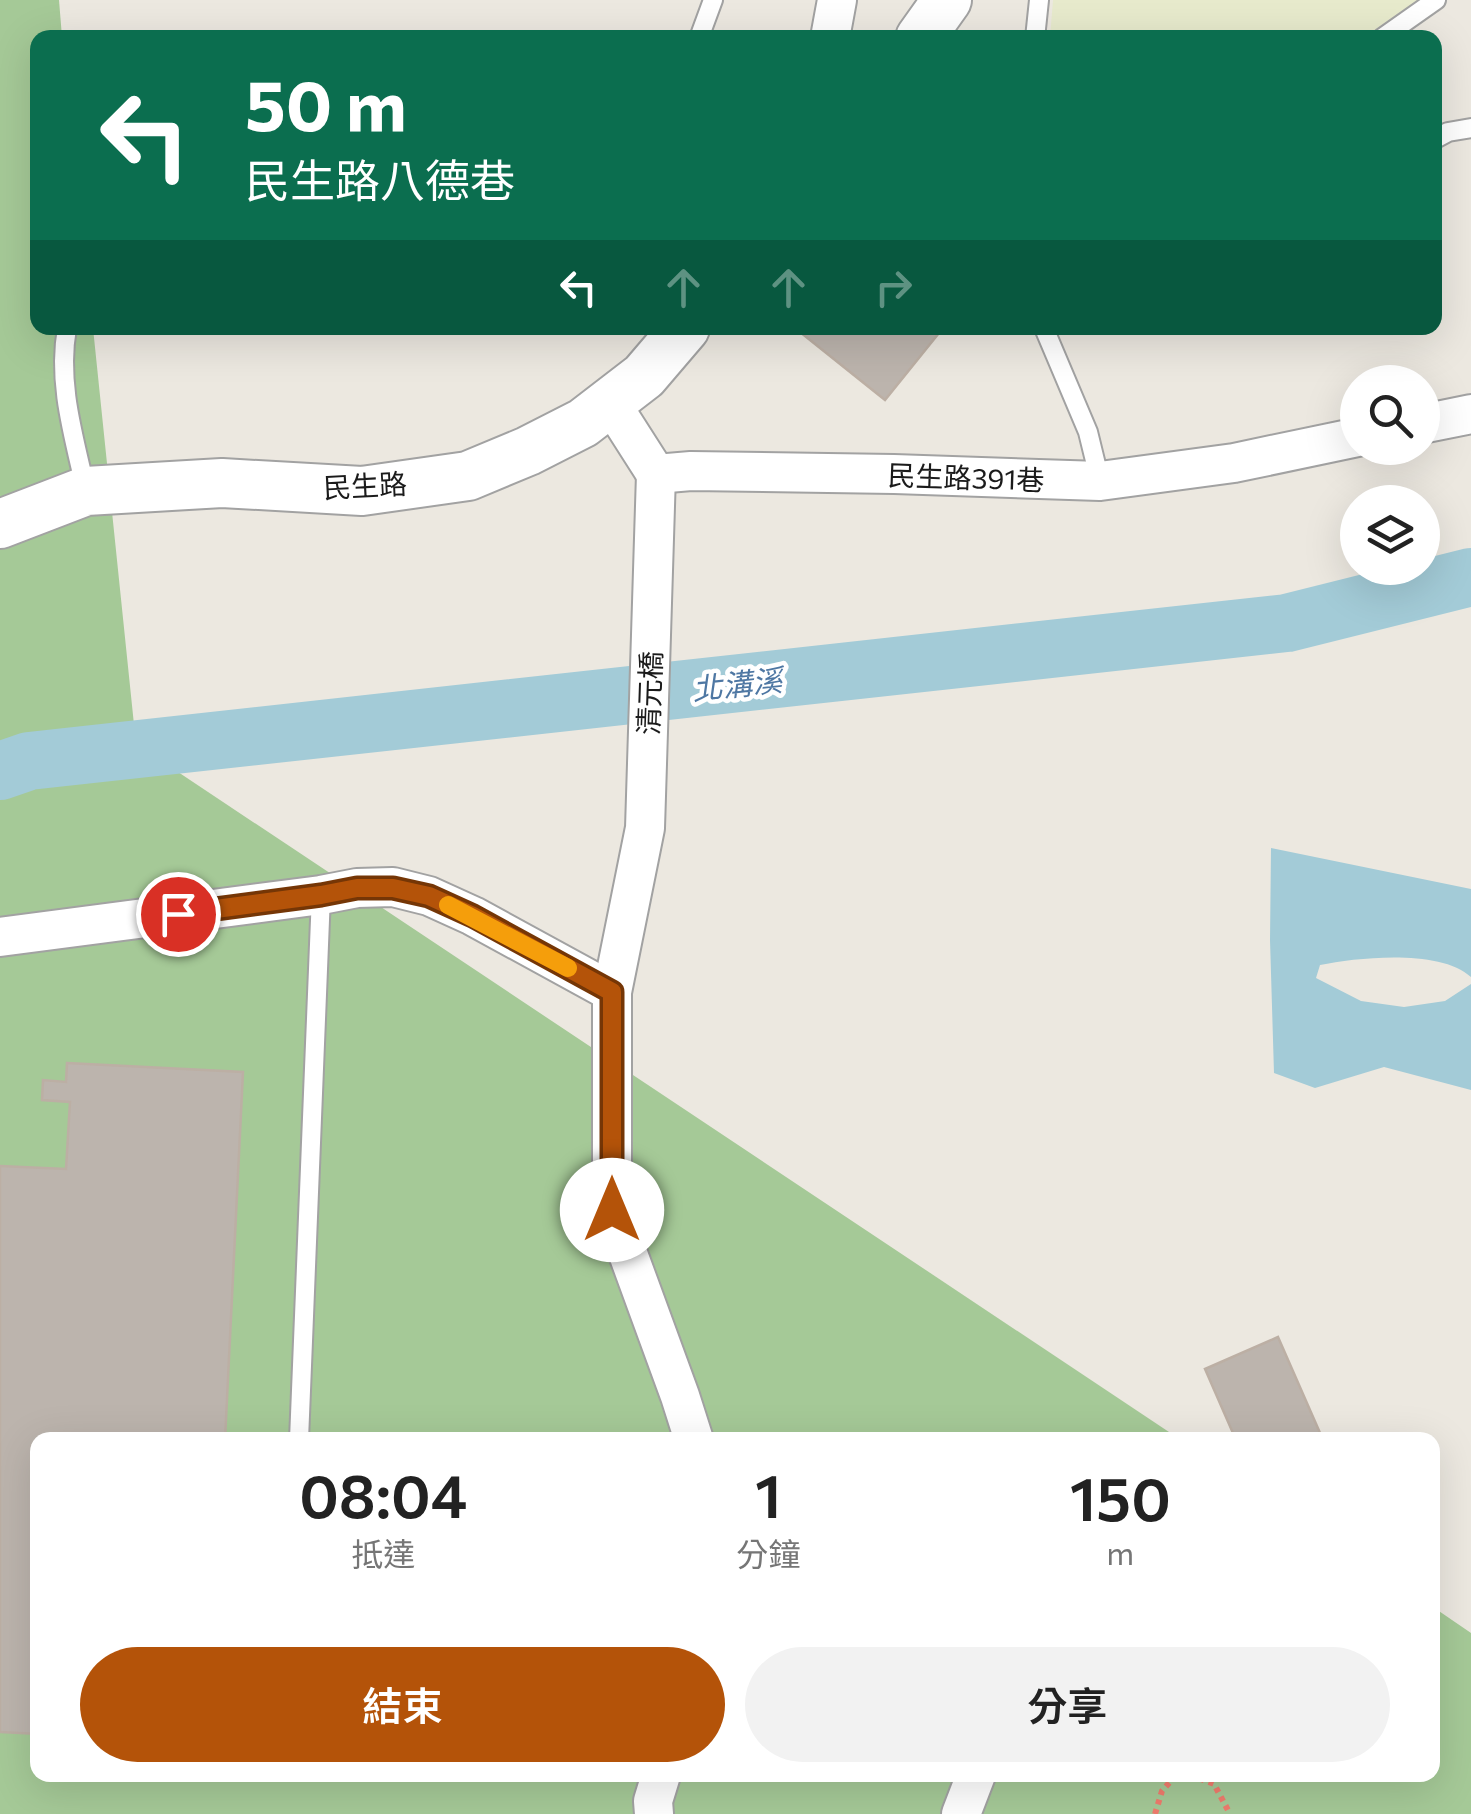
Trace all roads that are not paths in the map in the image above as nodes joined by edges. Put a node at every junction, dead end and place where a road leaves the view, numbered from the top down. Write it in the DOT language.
graph roads {
  1 [pos="713,0"];
  2 [pos="837,0"];
  3 [pos="947,0"];
  4 [pos="1039,0"];
  5 [pos="1436,0"];
  6 [pos="702,30"];
  7 [pos="831,30"];
  8 [pos="926,30"];
  9 [pos="1036,30"];
  10 [pos="1393,30"];
  11 [pos="1471,128"];
  12 [pos="1442,136"];
  13 [pos="66,335"];
  14 [pos="679,335"];
  15 [pos="1047,335"];
  16 [pos="610,402"];
  17 [pos="1471,414"];
  18 [pos="1440,420"];
  19 [pos="1340,442"];
  20 [pos="656,474"];
  21 [pos="1100,481"];
  22 [pos="86,491"];
  23 [pos="0,524"];
  24 [pos="321,895"];
  25 [pos="0,937"];
  26 [pos="612,992"];
  27 [pos="299,1432"];
  28 [pos="691,1432"];
  29 [pos="659,1782"];
  30 [pos="973,1782"];
  31 [pos="654,1814"];
  32 [pos="961,1814"];
  1 -- 6 [label="lane"];
  2 -- 7 [label="street"];
  3 -- 8 [label="street"];
  4 -- 9 [label="lane"];
  5 -- 10 [label="lane"];
  11 -- 12 [label="lane"];
  13 -- 22 [label="lane"];
  14 -- 16 [label="street, 民生路"];
  15 -- 21 [label="lane"];
  16 -- 20 [label="street"];
  16 -- 22 [label="street, 民生路"];
  17 -- 18 [label="street"];
  19 -- 21 [label="street, 民生路391巷"];
  20 -- 21 [label="street, 民生路391巷"];
  20 -- 26 [label="street, 清元橋"];
  22 -- 23 [label="street, 民生路"];
  24 -- 25 [label="street"];
  24 -- 26 [label="street"];
  24 -- 27 [label="lane"];
  26 -- 28 [label="street, 清元橋"];
  29 -- 31 [label="street"];
  30 -- 32 [label="street"];
}
